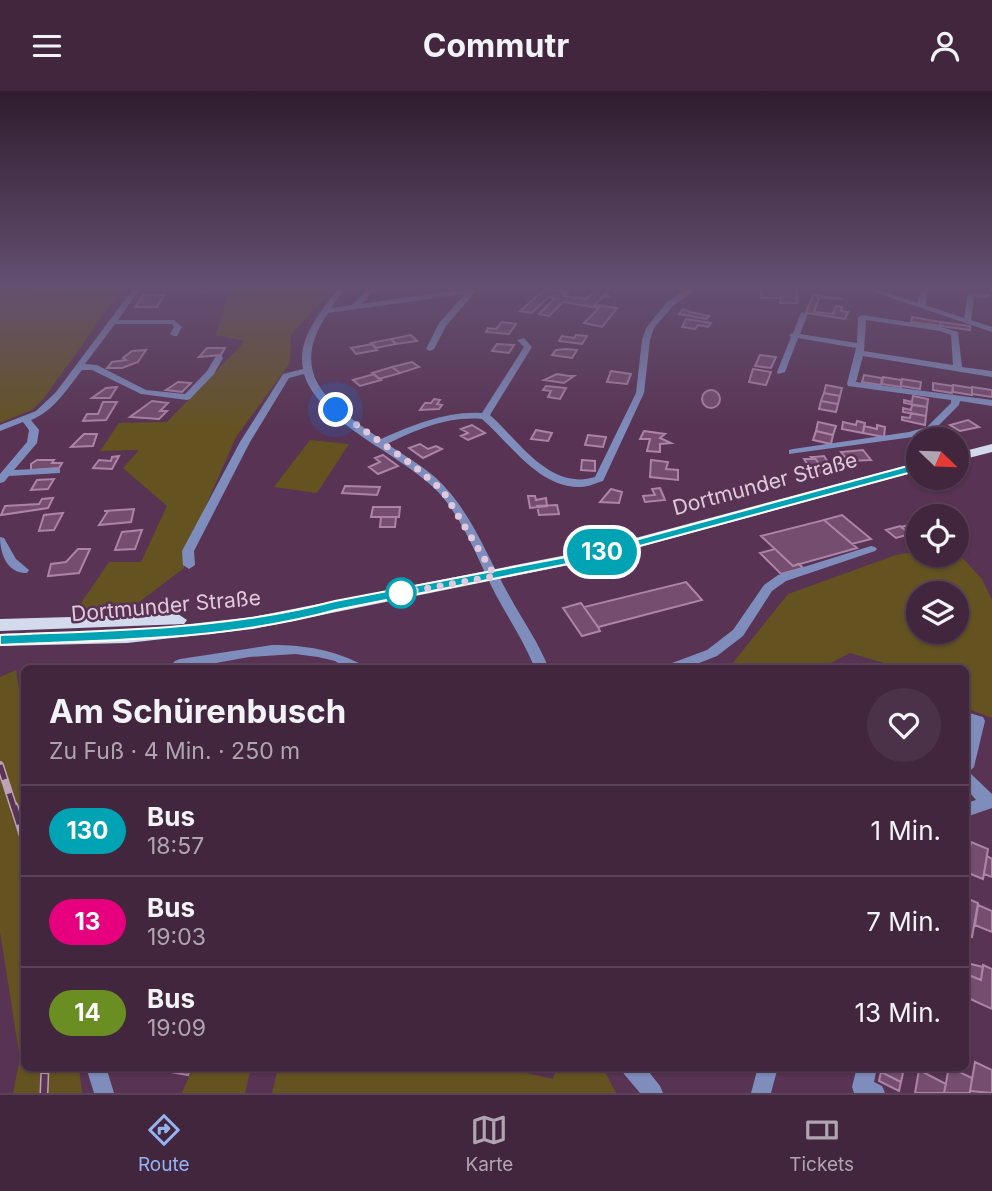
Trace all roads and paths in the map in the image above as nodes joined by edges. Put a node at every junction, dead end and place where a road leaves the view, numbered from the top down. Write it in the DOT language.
graph roads {
  1 [pos="793,335"];
  2 [pos="103,336"];
  3 [pos="310,336"];
  4 [pos="437,336"];
  5 [pos="647,336"];
  6 [pos="797,336"];
  7 [pos="861,336"];
  8 [pos="956,336"];
  9 [pos="521,340"];
  10 [pos="430,349"];
  11 [pos="860,349"];
  12 [pos="219,358"];
  13 [pos="79,367"];
  14 [pos="958,369"];
  15 [pos="307,371"];
  16 [pos="781,372"];
  17 [pos="992,374"];
  18 [pos="956,399"];
  19 [pos="992,403"];
  20 [pos="485,416"];
  21 [pos="26,420"];
  22 [pos="0,428"];
  23 [pos="383,442"];
  24 [pos="992,448"];
  25 [pos="793,452"];
  26 [pos="970,454"];
  27 [pos="906,470"];
  28 [pos="56,471"];
  29 [pos="3,476"];
  30 [pos="0,540"];
  31 [pos="871,549"];
  32 [pos="189,565"];
  33 [pos="23,570"];
  34 [pos="495,576"];
  35 [pos="335,605"];
  36 [pos="0,625"];
  37 [pos="0,640"];
  38 [pos="179,665"];
  39 [pos="354,665"];
  40 [pos="540,665"];
  41 [pos="680,665"];
  42 [pos="969,718"];
  43 [pos="969,756"];
  44 [pos="969,780"];
  45 [pos="990,802"];
  46 [pos="969,809"];
  47 [pos="97,1071"];
  48 [pos="634,1071"];
  49 [pos="767,1071"];
  50 [pos="866,1071"];
  51 [pos="104,1093"];
  52 [pos="653,1093"];
  53 [pos="761,1093"];
  54 [pos="875,1093"];
  1 -- 16 [label="street"];
  2 -- 13 [label="street"];
  3 -- 15 [label="street"];
  4 -- 10 [label="street"];
  5 -- 20 [label="street"];
  6 -- 11 [label="street"];
  7 -- 11 [label="street"];
  8 -- 14 [label="street"];
  9 -- 20 [label="street"];
  11 -- 14 [label="street"];
  11 -- 18 [label="street"];
  12 -- 13 [label="street"];
  13 -- 21 [label="street"];
  14 -- 17 [label="street"];
  15 -- 23 [label="street"];
  15 -- 32 [label="street"];
  18 -- 19 [label="street"];
  18 -- 25 [label="street"];
  20 -- 23 [label="street"];
  21 -- 22 [label="street"];
  21 -- 29 [label="street"];
  23 -- 34 [label="street"];
  24 -- 26 [label="main road"];
  27 -- 34 [label="main road, Dortmunder Straße"];
  28 -- 29 [label="street"];
  30 -- 33 [label="street"];
  31 -- 41 [label="street"];
  34 -- 35 [label="main road, Dortmunder Straße"];
  34 -- 40 [label="street"];
  35 -- 36 [label="main road, Dortmunder Straße"];
  35 -- 37 [label="main road, Dortmunder Straße"];
  38 -- 39 [label="street"];
  42 -- 43 [label="street"];
  44 -- 45 [label="street"];
  45 -- 46 [label="street"];
  47 -- 51 [label="street"];
  48 -- 52 [label="street"];
  49 -- 53 [label="street"];
  50 -- 54 [label="street"];
}
